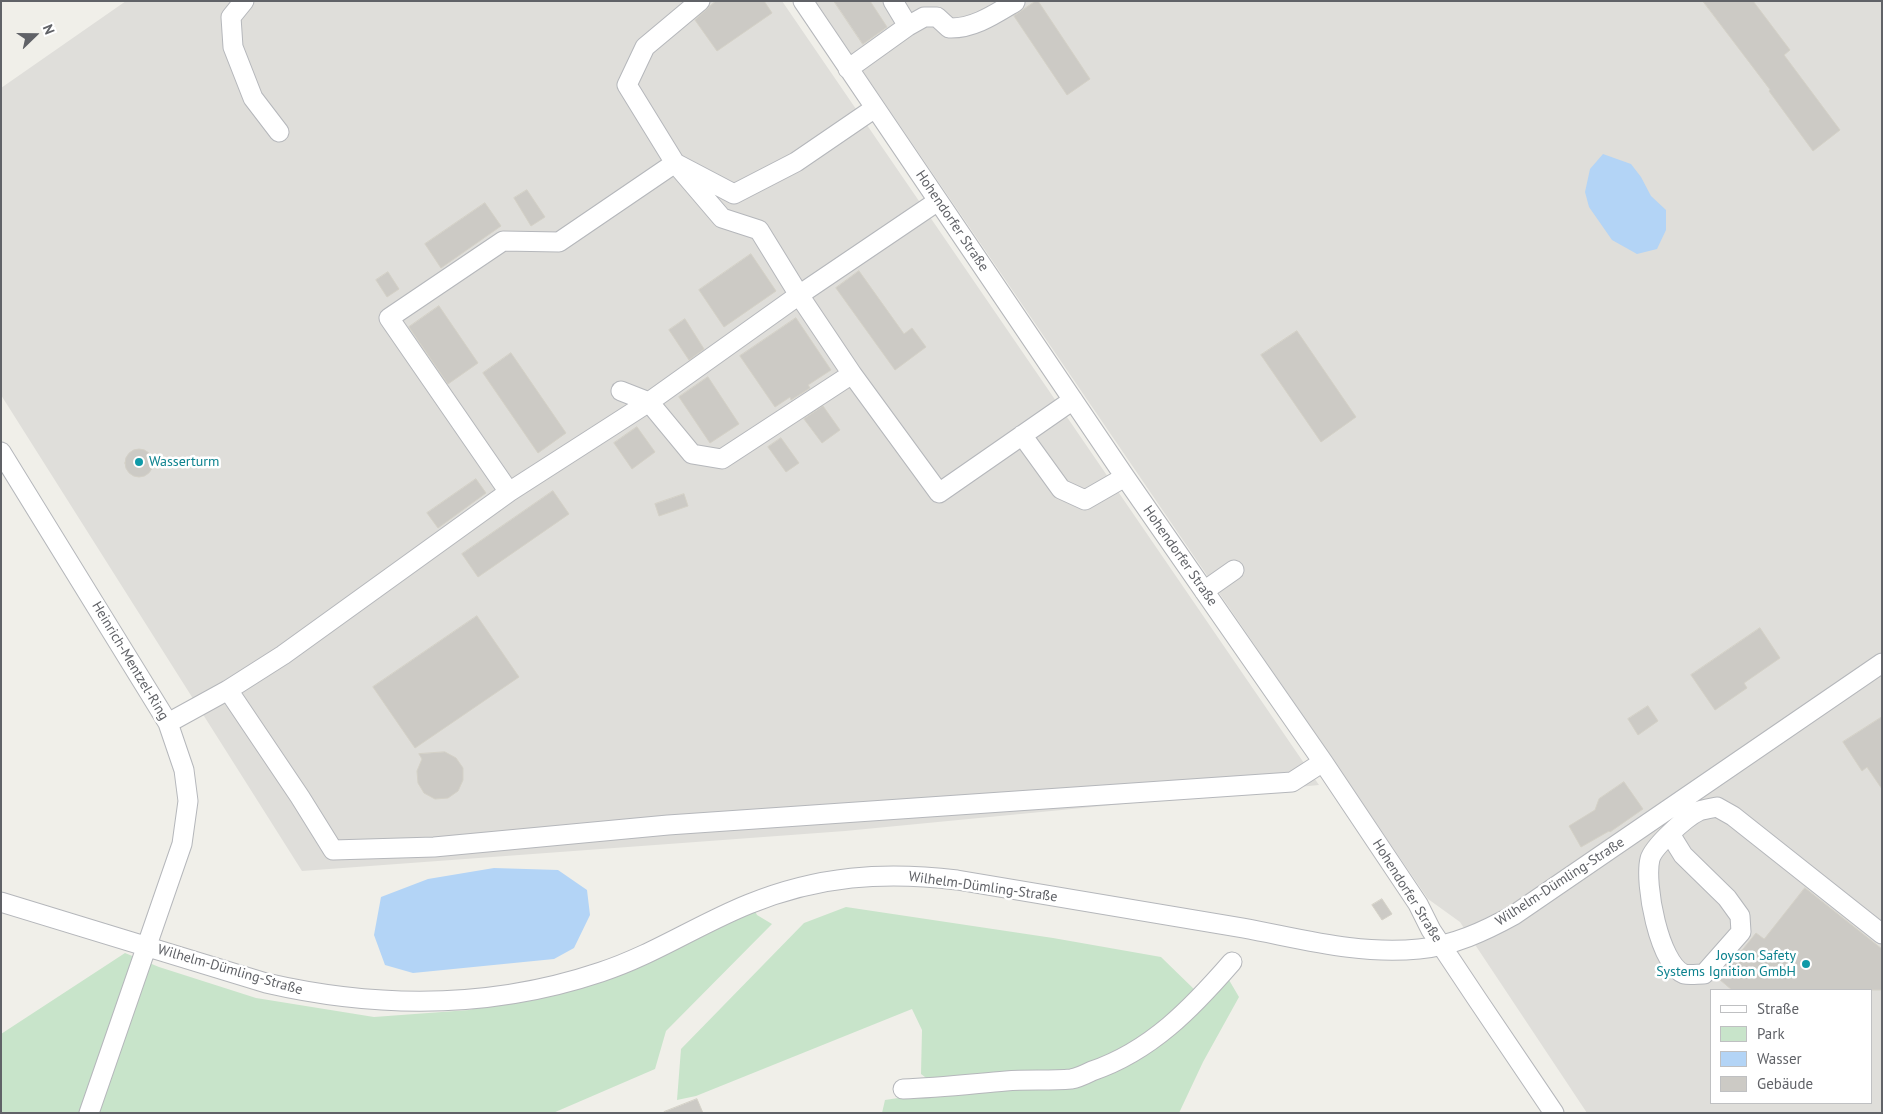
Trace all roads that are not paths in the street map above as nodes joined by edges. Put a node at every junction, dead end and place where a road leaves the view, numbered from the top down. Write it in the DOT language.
graph roads {
  1 [pos="244,1"];
  2 [pos="700,1"];
  3 [pos="803,1"];
  4 [pos="892,1"];
  5 [pos="1015,2"];
  6 [pos="908,26"];
  7 [pos="848,69"];
  8 [pos="875,108"];
  9 [pos="279,132"];
  10 [pos="675,163"];
  11 [pos="938,200"];
  12 [pos="799,296"];
  13 [pos="852,374"];
  14 [pos="621,391"];
  15 [pos="1073,400"];
  16 [pos="649,402"];
  17 [pos="1022,435"];
  18 [pos="1,452"];
  19 [pos="1125,477"];
  20 [pos="509,492"];
  21 [pos="1234,570"];
  22 [pos="1204,591"];
  23 [pos="1882,663"];
  24 [pos="228,690"];
  25 [pos="168,723"];
  26 [pos="1323,762"];
  27 [pos="1670,834"];
  28 [pos="1,902"];
  29 [pos="1882,934"];
  30 [pos="1442,945"];
  31 [pos="147,947"];
  32 [pos="1232,962"];
  33 [pos="903,1089"];
  34 [pos="89,1113"];
  35 [pos="1554,1113"];
  1 -- 9 [label="street"];
  2 -- 10 [label="street"];
  3 -- 7 [label="street, Hohendorfer Straße"];
  4 -- 6 [label="street"];
  5 -- 6 [label="street"];
  6 -- 7 [label="street"];
  7 -- 8 [label="street, Hohendorfer Straße"];
  8 -- 10 [label="street"];
  8 -- 11 [label="street, Hohendorfer Straße"];
  10 -- 12 [label="street"];
  10 -- 20 [label="street"];
  11 -- 12 [label="street"];
  11 -- 15 [label="street, Hohendorfer Straße"];
  12 -- 13 [label="street"];
  12 -- 16 [label="street"];
  13 -- 16 [label="street"];
  13 -- 17 [label="street"];
  14 -- 16 [label="street"];
  15 -- 17 [label="street"];
  15 -- 19 [label="street, Hohendorfer Straße"];
  16 -- 20 [label="street"];
  17 -- 19 [label="street"];
  18 -- 25 [label="street, Heinrich-Mentzel-Ring"];
  19 -- 22 [label="street, Hohendorfer Straße"];
  20 -- 24 [label="street"];
  21 -- 22 [label="street"];
  22 -- 26 [label="street, Hohendorfer Straße"];
  23 -- 30 [label="street, Wilhelm-Dümling-Straße"];
  24 -- 25 [label="street"];
  24 -- 26 [label="street"];
  25 -- 31 [label="street, Heinrich-Mentzel-Ring"];
  26 -- 30 [label="street, Hohendorfer Straße"];
  27 -- 27 [label="street"];
  27 -- 29 [label="street"];
  28 -- 31 [label="street, Wilhelm-Dümling-Straße"];
  30 -- 31 [label="street, Wilhelm-Dümling-Straße"];
  30 -- 35 [label="street, Hohendorfer Straße"];
  31 -- 34 [label="street, Heinrich-Mentzel-Ring"];
  32 -- 33 [label="street"];
}
